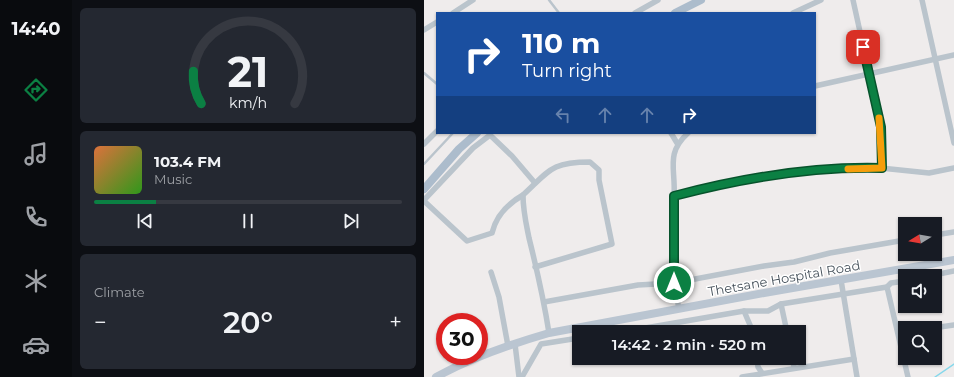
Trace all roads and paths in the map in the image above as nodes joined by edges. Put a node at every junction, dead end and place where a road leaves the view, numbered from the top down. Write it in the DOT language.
graph roads {
  1 [pos="473,0"];
  2 [pos="549,0"];
  3 [pos="658,0"];
  4 [pos="701,0"];
  5 [pos="821,0"];
  6 [pos="853,0"];
  7 [pos="922,0"];
  8 [pos="454,12"];
  9 [pos="558,12"];
  10 [pos="637,12"];
  11 [pos="677,12"];
  12 [pos="795,12"];
  13 [pos="436,23"];
  14 [pos="424,30"];
  15 [pos="954,55"];
  16 [pos="935,60"];
  17 [pos="424,73"];
  18 [pos="870,75"];
  19 [pos="436,83"];
  20 [pos="816,86"];
  21 [pos="436,132"];
  22 [pos="452,134"];
  23 [pos="476,134"];
  24 [pos="672,134"];
  25 [pos="687,134"];
  26 [pos="678,143"];
  27 [pos="954,143"];
  28 [pos="424,144"];
  29 [pos="424,164"];
  30 [pos="882,168"];
  31 [pos="954,168"];
  32 [pos="535,183"];
  33 [pos="424,189"];
  34 [pos="523,195"];
  35 [pos="674,196"];
  36 [pos="424,200"];
  37 [pos="954,232"];
  38 [pos="942,234"];
  39 [pos="898,241"];
  40 [pos="954,260"];
  41 [pos="535,267"];
  42 [pos="954,271"];
  43 [pos="492,272"];
  44 [pos="942,273"];
  45 [pos="841,280"];
  46 [pos="898,282"];
  47 [pos="674,283"];
  48 [pos="887,287"];
  49 [pos="842,293"];
  50 [pos="544,302"];
  51 [pos="781,304"];
  52 [pos="679,309"];
  53 [pos="744,311"];
  54 [pos="663,325"];
  55 [pos="750,325"];
  56 [pos="786,325"];
  57 [pos="954,325"];
  58 [pos="942,327"];
  59 [pos="898,332"];
  60 [pos="549,333"];
  61 [pos="572,339"];
  62 [pos="511,345"];
  63 [pos="854,359"];
  64 [pos="758,365"];
  65 [pos="905,365"];
  66 [pos="794,367"];
  67 [pos="762,373"];
  68 [pos="436,377"];
  69 [pos="519,377"];
  70 [pos="522,377"];
  71 [pos="742,377"];
  72 [pos="857,377"];
  73 [pos="908,377"];
  1 -- 8 [label="street"];
  2 -- 9 [label="lane"];
  3 -- 10 [label="street"];
  4 -- 11 [label="main road"];
  5 -- 12 [label="street"];
  6 -- 18 [label="street"];
  7 -- 16 [label="street"];
  13 -- 14 [label="street"];
  15 -- 16 [label="street"];
  16 -- 18 [label="street"];
  16 -- 27 [label="street"];
  17 -- 19 [label="lane"];
  18 -- 20 [label="street"];
  18 -- 30 [label="street"];
  21 -- 28 [label="street"];
  22 -- 29 [label="lane"];
  23 -- 33 [label="main road"];
  24 -- 26 [label="street"];
  25 -- 26 [label="street"];
  26 -- 35 [label="street"];
  30 -- 31 [label="street"];
  30 -- 35 [label="street"];
  32 -- 34 [label="street"];
  32 -- 36 [label="street"];
  32 -- 41 [label="street"];
  34 -- 36 [label="street"];
  34 -- 41 [label="street"];
  35 -- 47 [label="street"];
  37 -- 38 [label="street"];
  39 -- 47 [label="street"];
  40 -- 45 [label="main road, Thetsane Hospital Road"];
  41 -- 50 [label="street"];
  42 -- 44 [label="street"];
  43 -- 62 [label="street"];
  45 -- 49 [label="street"];
  45 -- 52 [label="main road, Thetsane Hospital Road"];
  46 -- 48 [label="street"];
  47 -- 50 [label="street"];
  47 -- 52 [label="street"];
  48 -- 49 [label="street"];
  48 -- 59 [label="street"];
  49 -- 51 [label="street"];
  49 -- 63 [label="street"];
  50 -- 60 [label="street"];
  51 -- 53 [label="street"];
  51 -- 56 [label="street"];
  52 -- 60 [label="main road, Thetsane Hospital Road"];
  53 -- 54 [label="street"];
  53 -- 55 [label="street"];
  57 -- 58 [label="street"];
  60 -- 62 [label="main road, Thetsane Hospital Road"];
  61 -- 70 [label="street"];
  62 -- 68 [label="main road, Thetsane Hospital Road"];
  62 -- 69 [label="street"];
  63 -- 66 [label="street"];
  63 -- 72 [label="street"];
  64 -- 67 [label="street"];
  65 -- 73 [label="street"];
  66 -- 67 [label="street"];
  67 -- 71 [label="street"];
}
